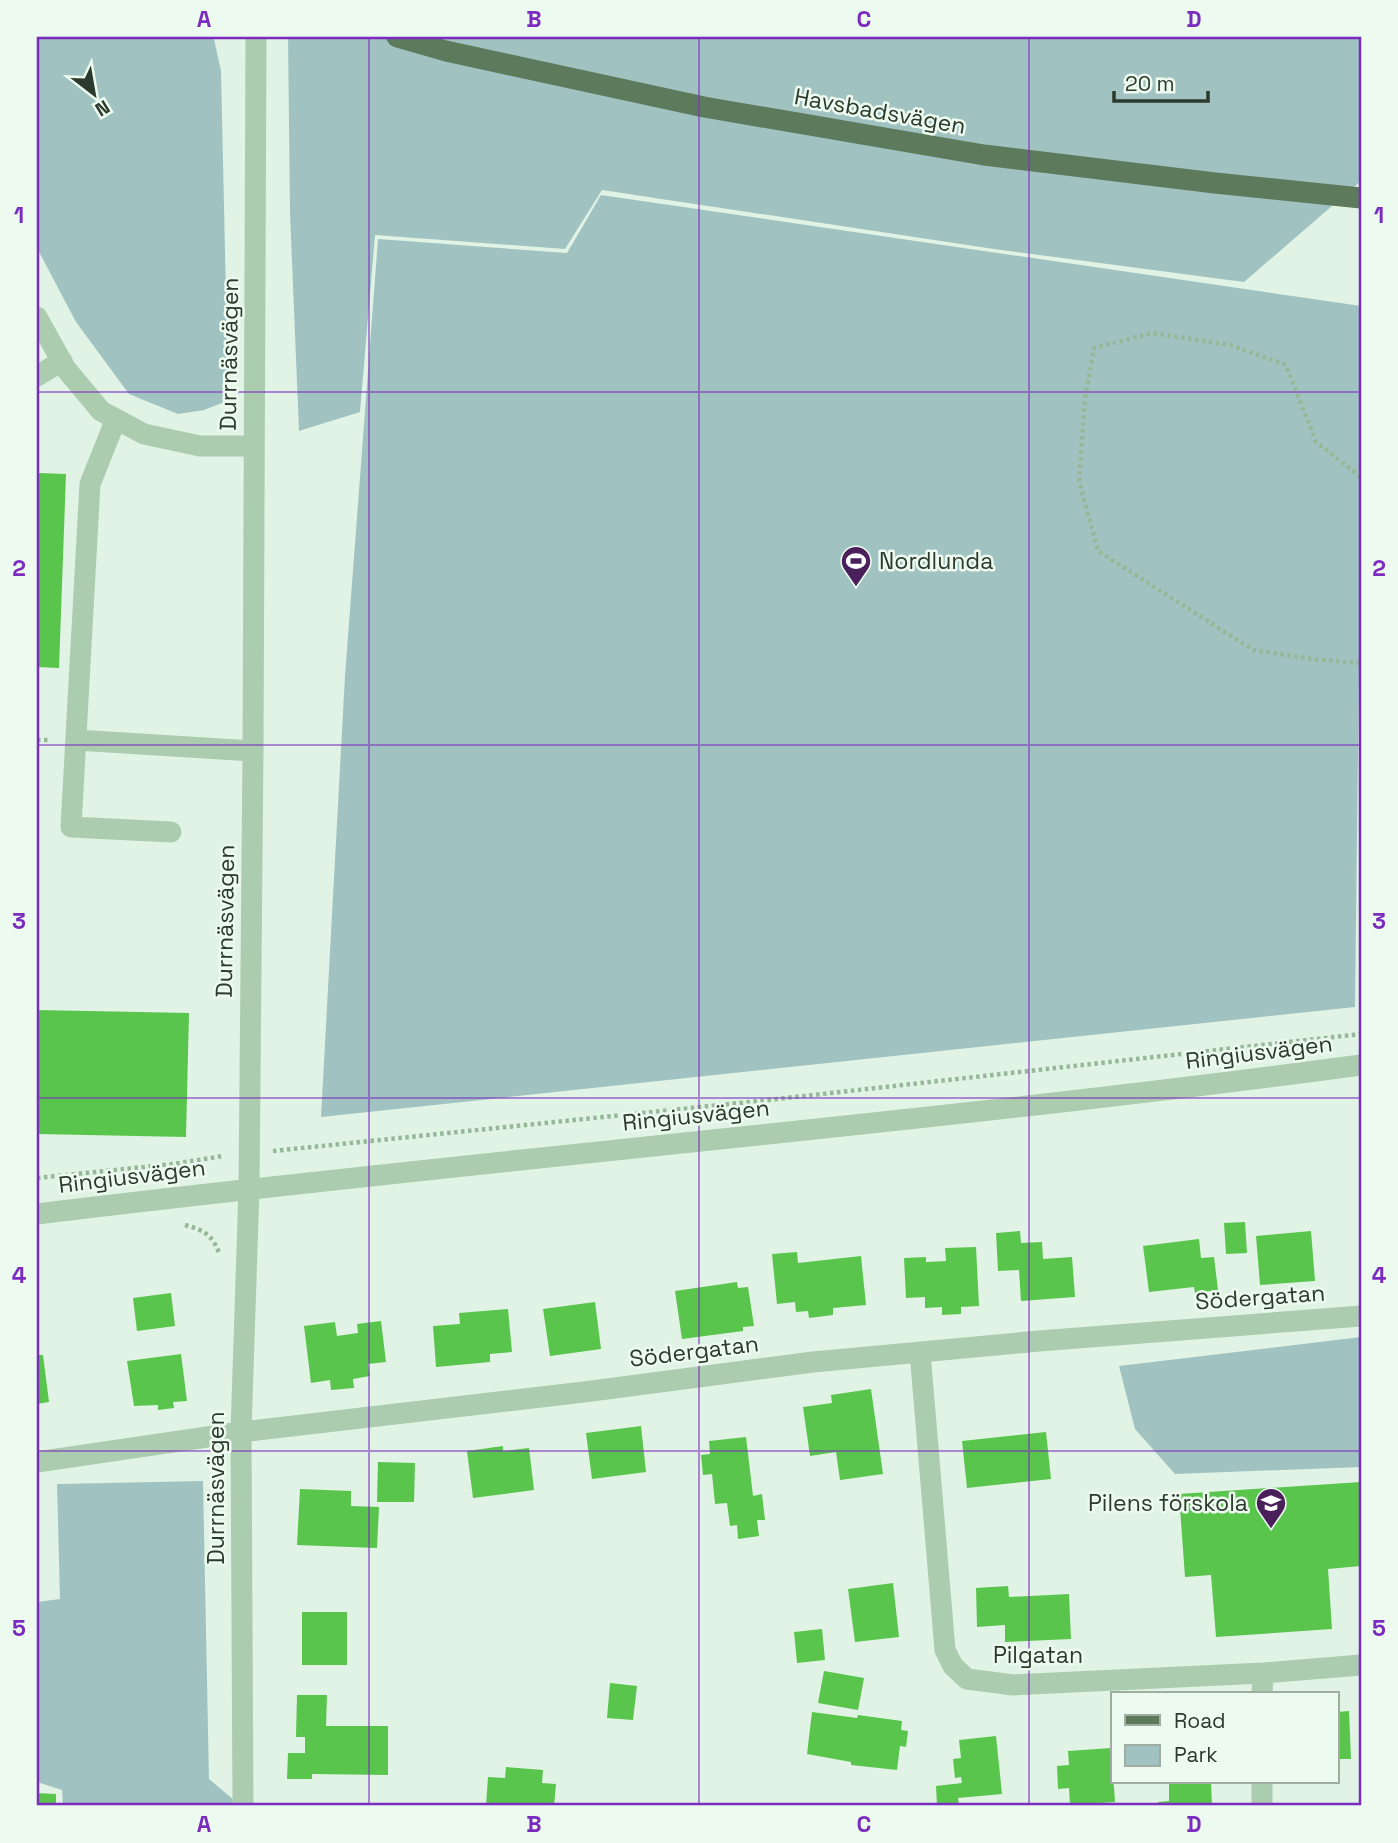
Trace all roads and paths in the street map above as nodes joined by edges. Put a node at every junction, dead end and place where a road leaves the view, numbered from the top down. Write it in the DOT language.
graph roads {
  1 [pos="256,37"];
  2 [pos="397,37"];
  3 [pos="1361,198"];
  4 [pos="37,317"];
  5 [pos="61,361"];
  6 [pos="37,376"];
  7 [pos="116,419"];
  8 [pos="254,446"];
  9 [pos="1361,477"];
  10 [pos="1361,663"];
  11 [pos="76,740"];
  12 [pos="253,751"];
  13 [pos="171,832"];
  14 [pos="1361,1034"];
  15 [pos="1361,1066"];
  16 [pos="249,1155"];
  17 [pos="37,1178"];
  18 [pos="248,1188"];
  19 [pos="37,1214"];
  20 [pos="1361,1317"];
  21 [pos="920,1352"];
  22 [pos="241,1432"];
  23 [pos="37,1462"];
  24 [pos="1361,1665"];
  25 [pos="1262,1684"];
  26 [pos="1262,1784"];
  27 [pos="243,1806"];
  28 [pos="1262,1806"];
  1 -- 8 [label="street, Durrnäsvägen"];
  2 -- 3 [label="main road, Havsbadsvägen"];
  4 -- 5 [label="street"];
  5 -- 6 [label="street"];
  5 -- 7 [label="street"];
  7 -- 8 [label="street"];
  7 -- 11 [label="street"];
  8 -- 12 [label="street, Durrnäsvägen"];
  9 -- 10 [label="path"];
  11 -- 12 [label="street"];
  11 -- 13 [label="street"];
  12 -- 16 [label="street, Durrnäsvägen"];
  14 -- 16 [label="path"];
  15 -- 18 [label="street, Ringiusvägen"];
  16 -- 17 [label="path"];
  16 -- 18 [label="street, Durrnäsvägen"];
  18 -- 19 [label="street, Ringiusvägen"];
  18 -- 22 [label="street, Durrnäsvägen"];
  20 -- 21 [label="street, Södergatan"];
  21 -- 22 [label="street, Södergatan"];
  21 -- 25 [label="street, Pilgatan"];
  22 -- 23 [label="street, Södergatan"];
  22 -- 27 [label="street, Durrnäsvägen"];
  24 -- 25 [label="street, Pilgatan"];
  26 -- 28 [label="street"];
}
